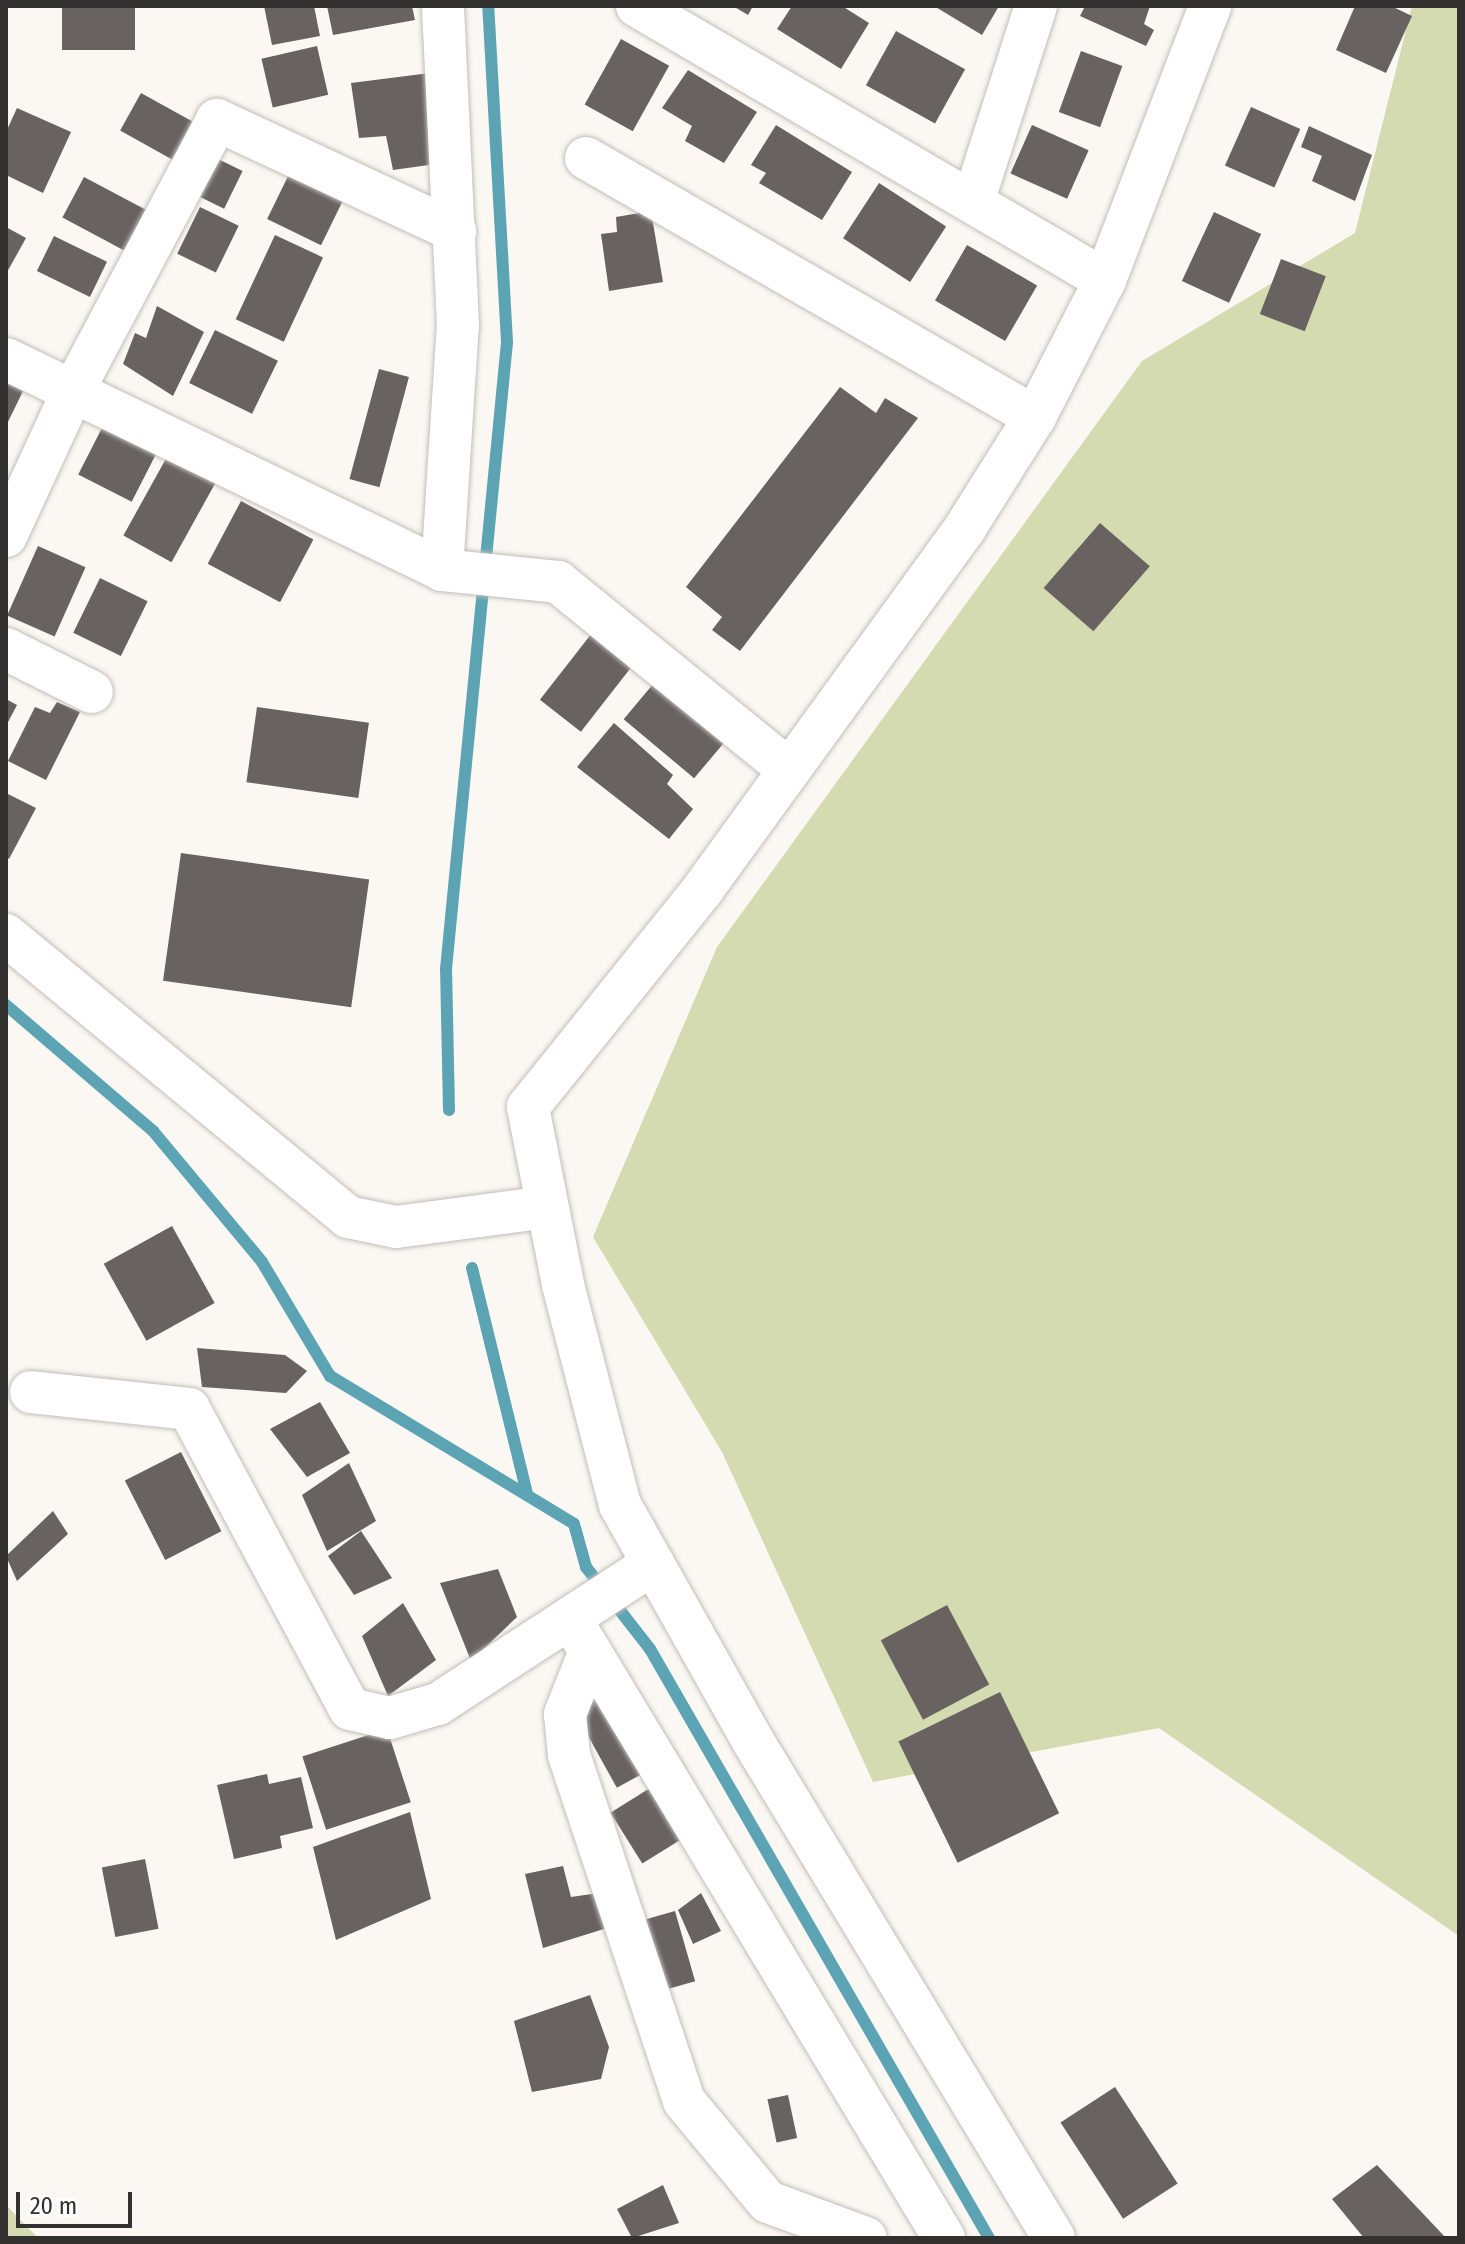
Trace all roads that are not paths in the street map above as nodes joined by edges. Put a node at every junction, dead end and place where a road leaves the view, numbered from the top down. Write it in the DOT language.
graph roads {
  1 [pos="443,6"];
  2 [pos="637,6"];
  3 [pos="1036,6"];
  4 [pos="1210,6"];
  5 [pos="586,158"];
  6 [pos="974,199"];
  7 [pos="455,231"];
  8 [pos="1105,280"];
  9 [pos="6,359"];
  10 [pos="73,391"];
  11 [pos="1035,417"];
  12 [pos="6,536"];
  13 [pos="451,573"];
  14 [pos="6,649"];
  15 [pos="92,692"];
  16 [pos="789,770"];
  17 [pos="6,935"];
  18 [pos="547,1207"];
  19 [pos="31,1392"];
  20 [pos="638,1575"];
  21 [pos="582,1626"];
  22 [pos="866,2238"];
  23 [pos="944,2238"];
  24 [pos="1054,2238"];
  1 -- 7 [label="street"];
  2 -- 6 [label="street"];
  3 -- 6 [label="street"];
  4 -- 8 [label="street"];
  5 -- 11 [label="street"];
  6 -- 8 [label="street"];
  7 -- 10 [label="street"];
  7 -- 13 [label="street"];
  8 -- 11 [label="street"];
  9 -- 10 [label="street"];
  10 -- 12 [label="street"];
  10 -- 13 [label="street"];
  11 -- 16 [label="street"];
  13 -- 16 [label="street"];
  14 -- 15 [label="street"];
  16 -- 18 [label="street"];
  17 -- 18 [label="street"];
  18 -- 20 [label="street"];
  19 -- 21 [label="street"];
  20 -- 21 [label="street"];
  20 -- 24 [label="street"];
  21 -- 22 [label="street"];
  21 -- 23 [label="street"];
}
